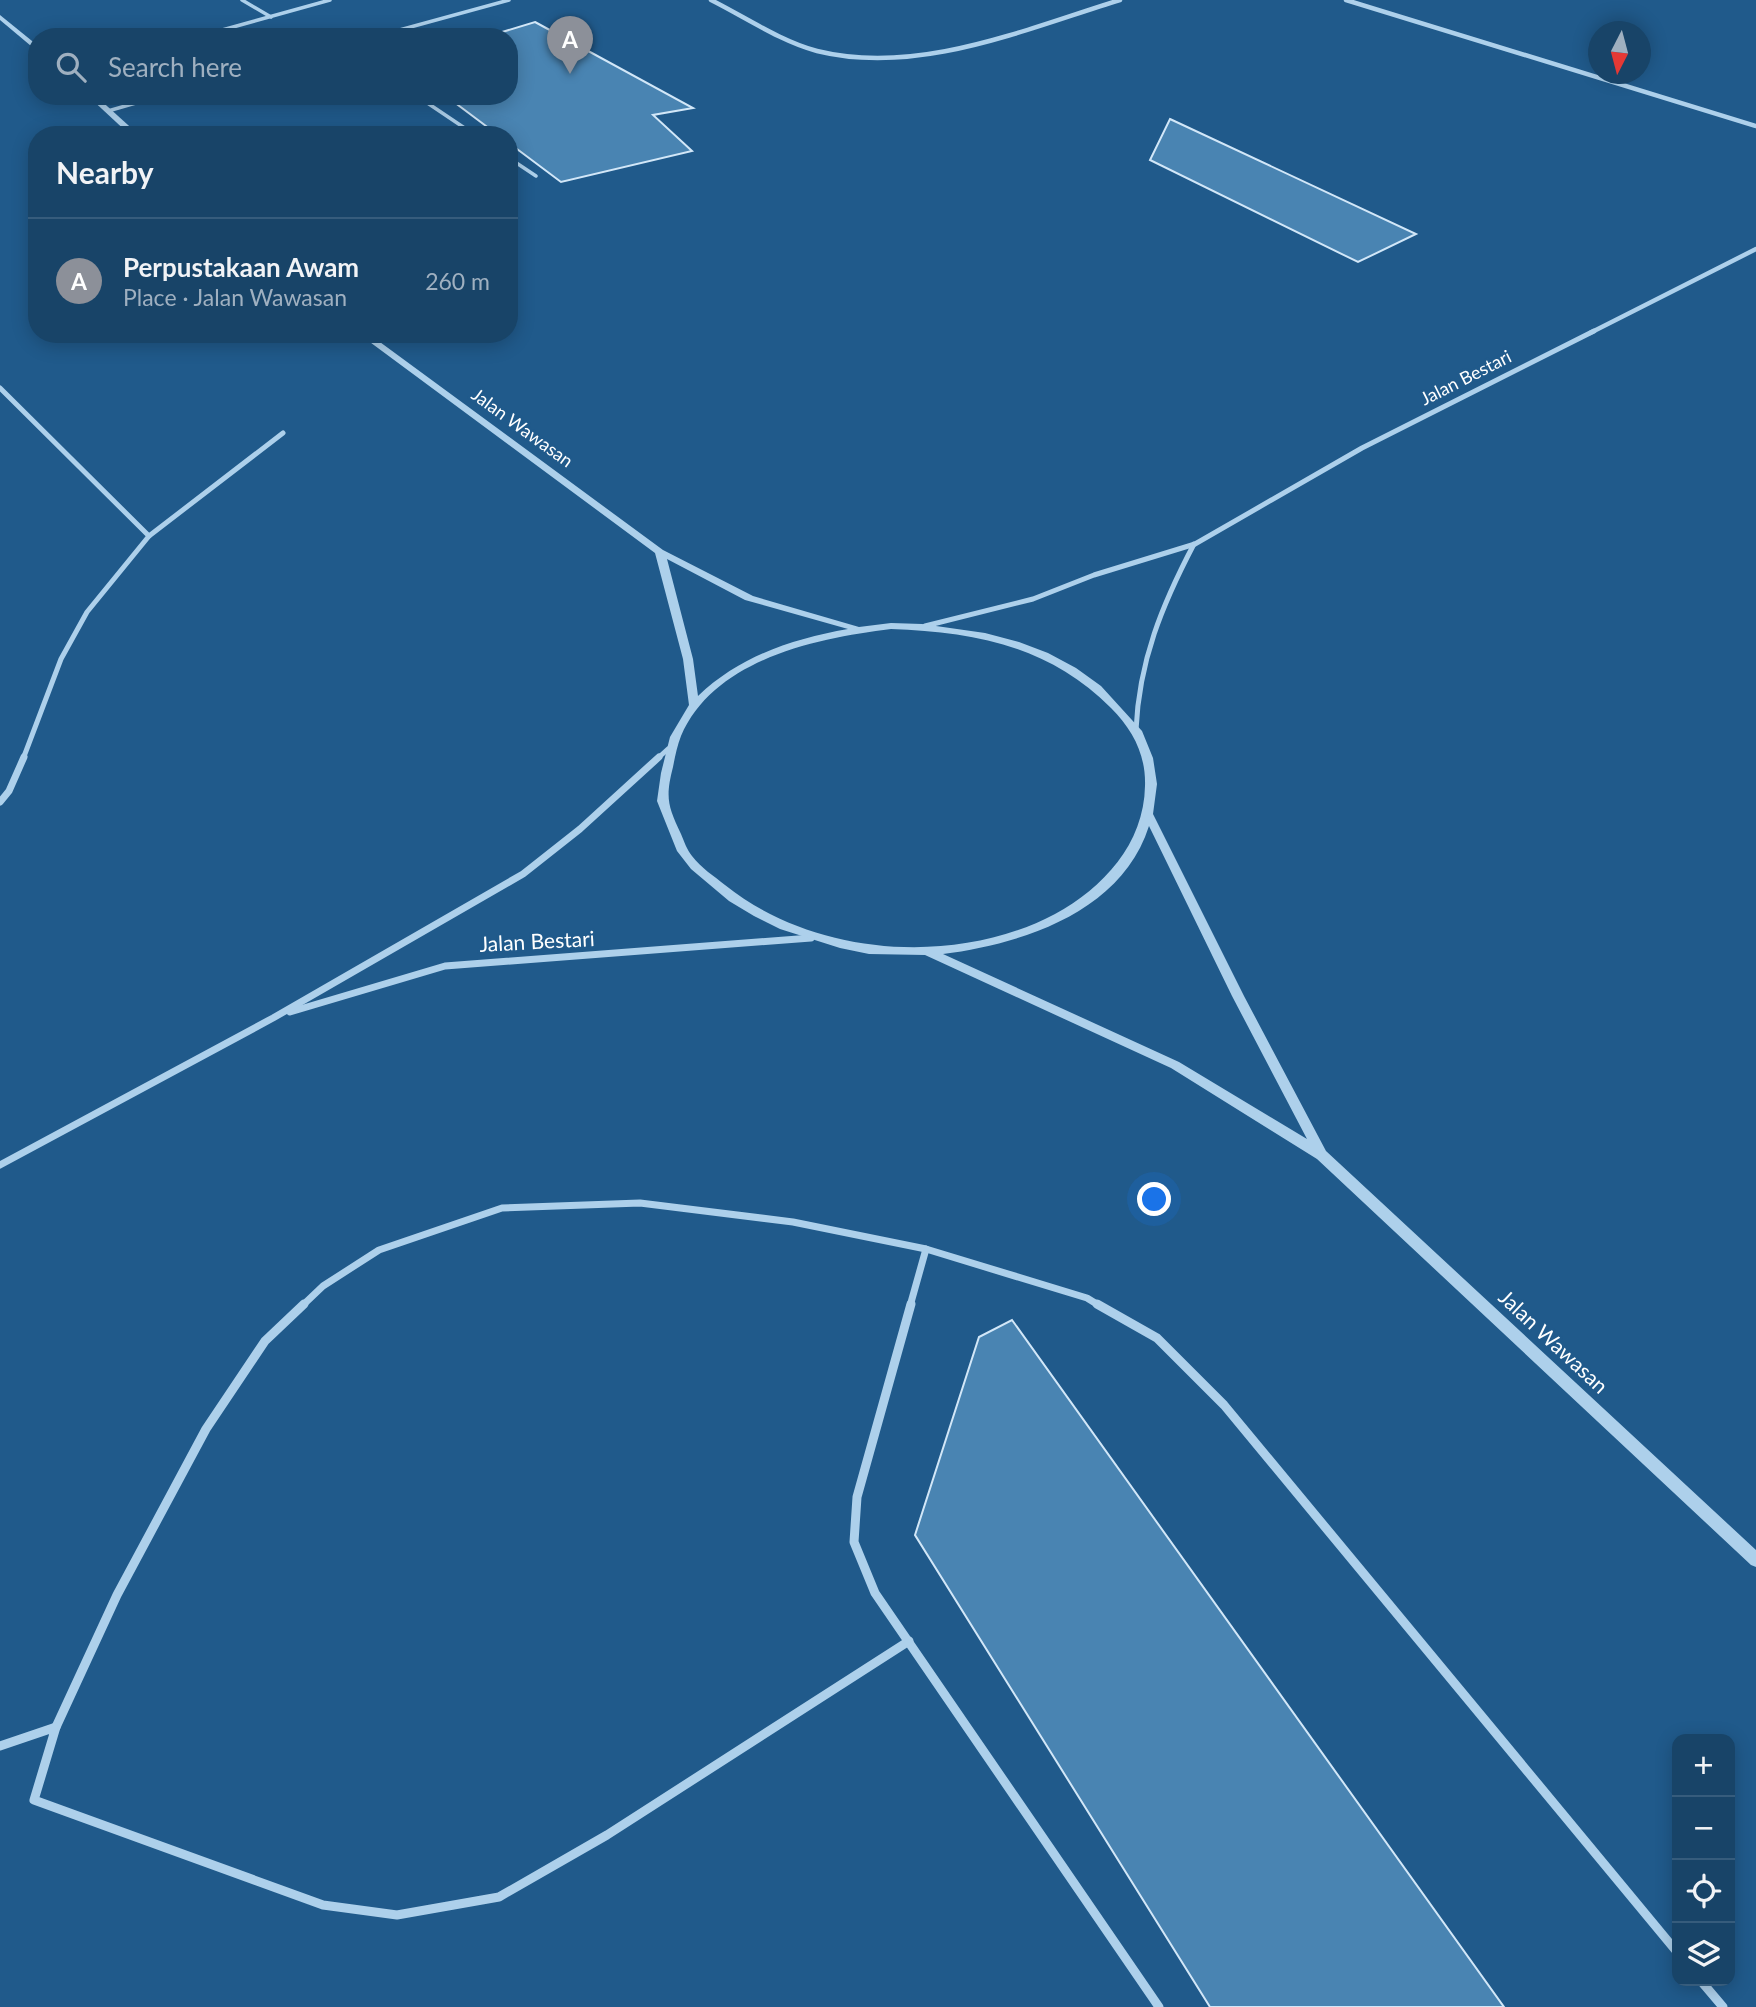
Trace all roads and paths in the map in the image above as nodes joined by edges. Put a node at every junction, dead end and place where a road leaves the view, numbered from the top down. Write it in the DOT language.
graph roads {
  1 [pos="242,0"];
  2 [pos="330,0"];
  3 [pos="509,0"];
  4 [pos="711,0"];
  5 [pos="1120,0"];
  6 [pos="1346,0"];
  7 [pos="0,17"];
  8 [pos="271,17"];
  9 [pos="230,28"];
  10 [pos="407,28"];
  11 [pos="28,40"];
  12 [pos="101,105"];
  13 [pos="129,105"];
  14 [pos="430,105"];
  15 [pos="108,111"];
  16 [pos="125,126"];
  17 [pos="462,126"];
  18 [pos="1756,126"];
  19 [pos="518,164"];
  20 [pos="536,176"];
  21 [pos="1756,249"];
  22 [pos="375,343"];
  23 [pos="0,388"];
  24 [pos="282,433"];
  25 [pos="149,536"];
  26 [pos="1195,544"];
  27 [pos="660,552"];
  28 [pos="925,626"];
  29 [pos="857,628"];
  30 [pos="694,705"];
  31 [pos="1136,730"];
  32 [pos="668,749"];
  33 [pos="0,802"];
  34 [pos="1150,817"];
  35 [pos="811,938"];
  36 [pos="926,951"];
  37 [pos="273,1018"];
  38 [pos="1322,1155"];
  39 [pos="0,1165"];
  40 [pos="926,1249"];
  41 [pos="1756,1560"];
  42 [pos="909,1641"];
  43 [pos="56,1727"];
  44 [pos="0,1746"];
  45 [pos="1672,1946"];
  46 [pos="1705,1986"];
  47 [pos="1159,2007"];
  48 [pos="1723,2007"];
  1 -- 8 [label="lane"];
  2 -- 8 [label="lane"];
  3 -- 10 [label="lane"];
  4 -- 5 [label="street"];
  6 -- 18 [label="street"];
  7 -- 11 [label="street"];
  8 -- 9 [label="lane"];
  12 -- 15 [label="street"];
  13 -- 15 [label="lane"];
  14 -- 17 [label="lane"];
  15 -- 16 [label="street"];
  19 -- 20 [label="lane"];
  21 -- 26 [label="street, Jalan Bestari"];
  22 -- 27 [label="street, Jalan Wawasan"];
  23 -- 25 [label="street"];
  24 -- 25 [label="street"];
  25 -- 33 [label="street"];
  26 -- 28 [label="street, Jalan Bestari"];
  26 -- 31 [label="street"];
  27 -- 29 [label="street, Jalan Wawasan"];
  27 -- 30 [label="street"];
  28 -- 29 [label="street"];
  28 -- 31 [label="street"];
  29 -- 30 [label="street"];
  30 -- 32 [label="street"];
  31 -- 34 [label="street"];
  32 -- 35 [label="street"];
  32 -- 37 [label="street, Jalan Bestari"];
  34 -- 36 [label="street"];
  34 -- 38 [label="street"];
  35 -- 36 [label="street"];
  35 -- 37 [label="street, Jalan Bestari"];
  36 -- 38 [label="street"];
  37 -- 39 [label="street, Jalan Bestari"];
  38 -- 41 [label="street, Jalan Wawasan"];
  40 -- 42 [label="street"];
  40 -- 43 [label="street"];
  40 -- 45 [label="street"];
  42 -- 43 [label="street"];
  42 -- 47 [label="street"];
  43 -- 44 [label="street"];
  46 -- 48 [label="street"];
}
